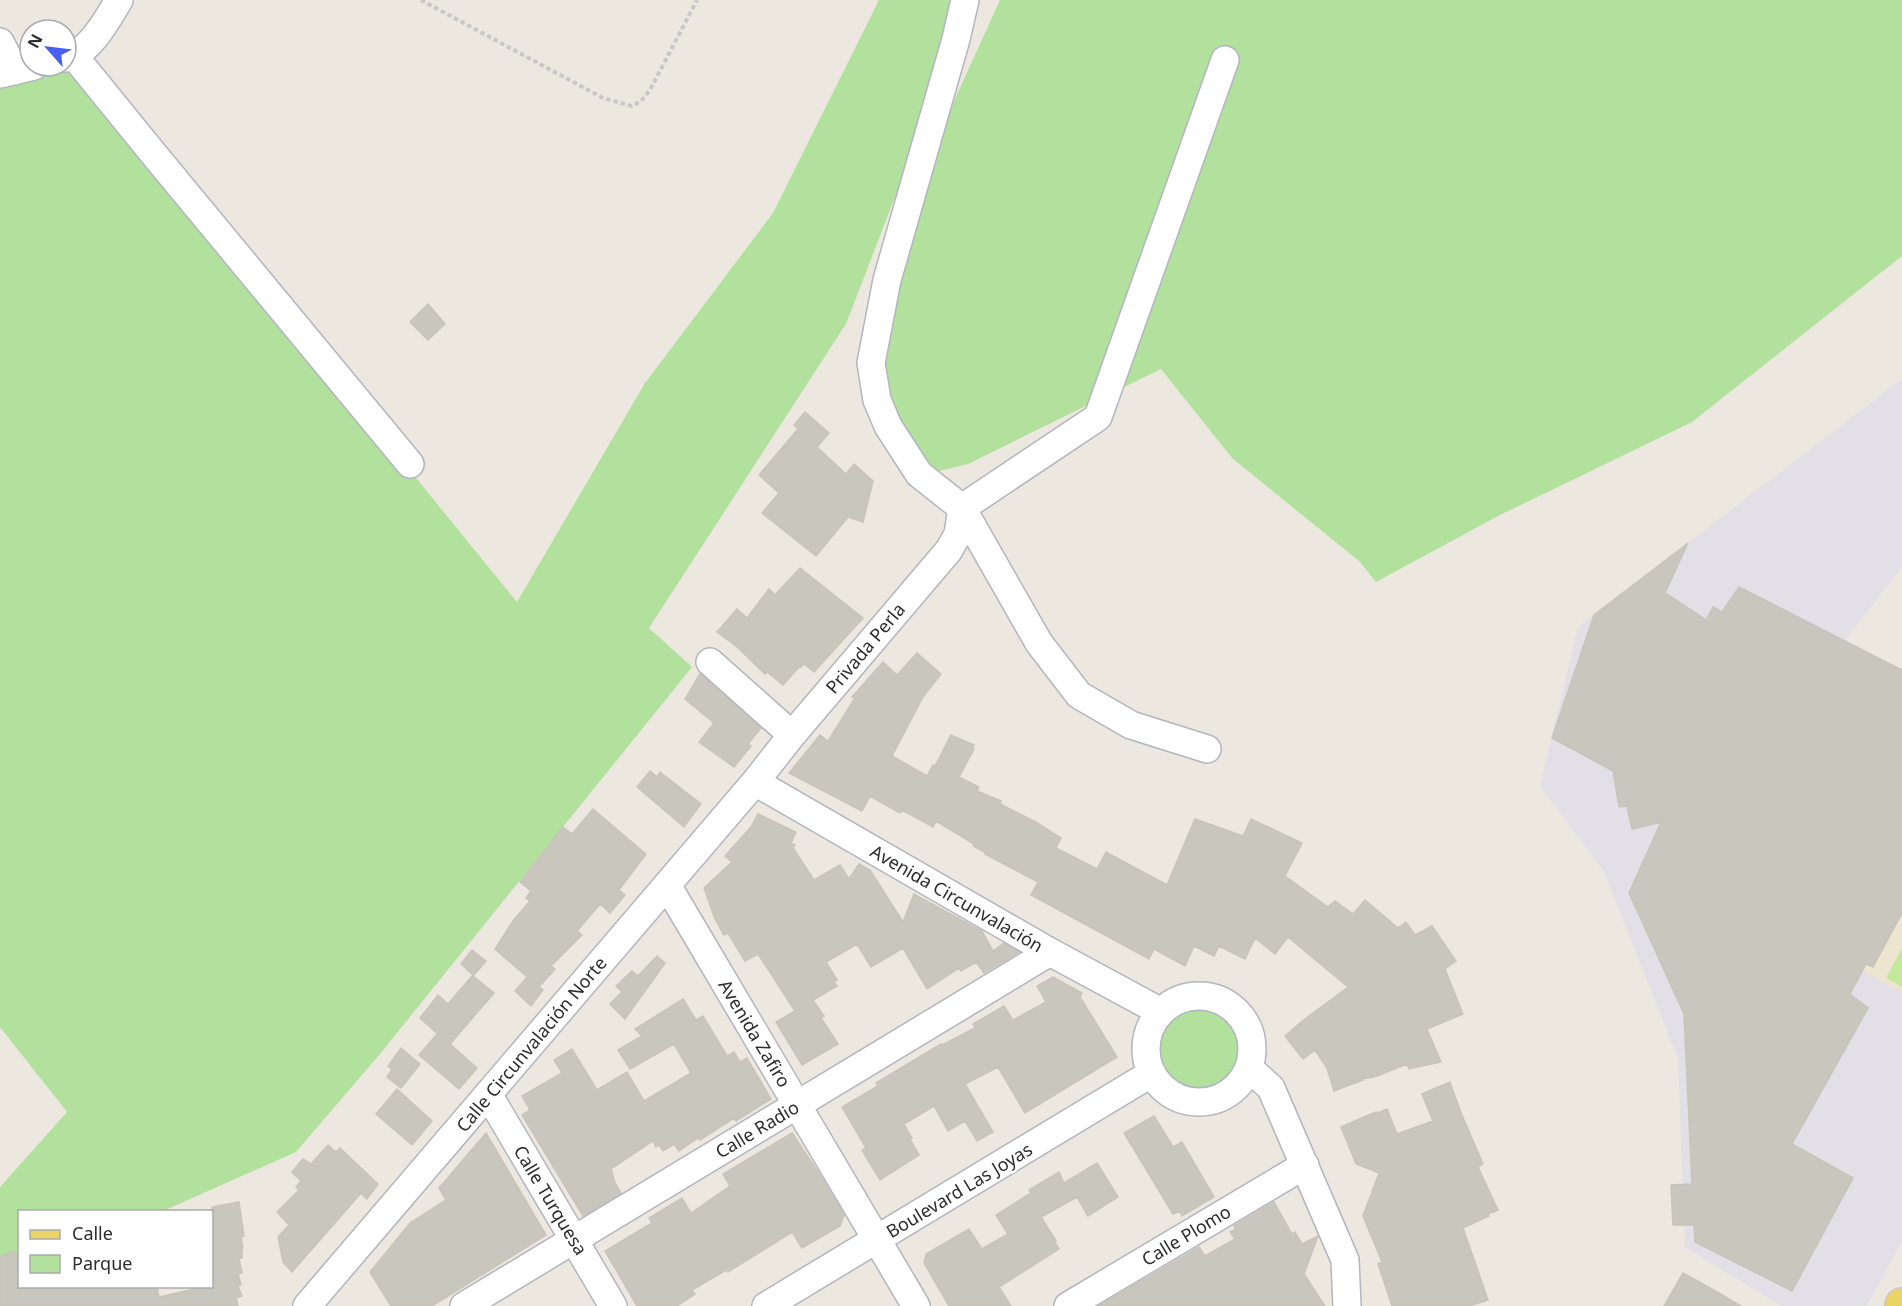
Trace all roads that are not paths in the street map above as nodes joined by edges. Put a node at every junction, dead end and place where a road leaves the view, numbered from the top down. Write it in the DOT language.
graph roads {
  1 [pos="119,0"];
  2 [pos="965,0"];
  3 [pos="0,42"];
  4 [pos="78,50"];
  5 [pos="1225,60"];
  6 [pos="78,66"];
  7 [pos="16,70"];
  8 [pos="410,464"];
  9 [pos="962,508"];
  10 [pos="710,662"];
  11 [pos="792,735"];
  12 [pos="1207,749"];
  13 [pos="755,782"];
  14 [pos="667,885"];
  15 [pos="1050,952"];
  16 [pos="1161,1012"];
  17 [pos="1249,1068"];
  18 [pos="1152,1073"];
  19 [pos="488,1094"];
  20 [pos="797,1105"];
  21 [pos="1305,1164"];
  22 [pos="877,1239"];
  23 [pos="574,1240"];
  24 [pos="308,1306"];
  25 [pos="464,1306"];
  26 [pos="613,1306"];
  27 [pos="766,1306"];
  28 [pos="916,1306"];
  29 [pos="1068,1306"];
  30 [pos="1347,1306"];
  1 -- 4 [label="street"];
  2 -- 9 [label="street"];
  3 -- 7 [label="street"];
  5 -- 9 [label="street"];
  6 -- 8 [label="street"];
  9 -- 11 [label="street, Privada Perla"];
  9 -- 12 [label="street"];
  10 -- 11 [label="street"];
  11 -- 13 [label="street, Privada Perla"];
  13 -- 14 [label="street, Calle Circunvalación Norte"];
  13 -- 15 [label="street, Avenida Circunvalación"];
  14 -- 19 [label="street, Calle Circunvalación Norte"];
  14 -- 20 [label="street, Avenida Zafiro"];
  15 -- 16 [label="street, Avenida Circunvalación"];
  15 -- 20 [label="street, Calle Radio"];
  16 -- 17 [label="street"];
  16 -- 18 [label="street"];
  17 -- 18 [label="street"];
  17 -- 21 [label="street"];
  18 -- 22 [label="street, Boulevard Las Joyas"];
  19 -- 23 [label="street, Calle Turquesa"];
  19 -- 24 [label="street, Calle Circunvalación Norte"];
  20 -- 22 [label="street, Avenida Zafiro"];
  20 -- 23 [label="street, Calle Radio"];
  21 -- 29 [label="street, Calle Plomo"];
  21 -- 30 [label="street"];
  22 -- 27 [label="street, Boulevard Las Joyas"];
  22 -- 28 [label="street, Avenida Zafiro"];
  23 -- 25 [label="street, Calle Radio"];
  23 -- 26 [label="street, Calle Turquesa"];
}
